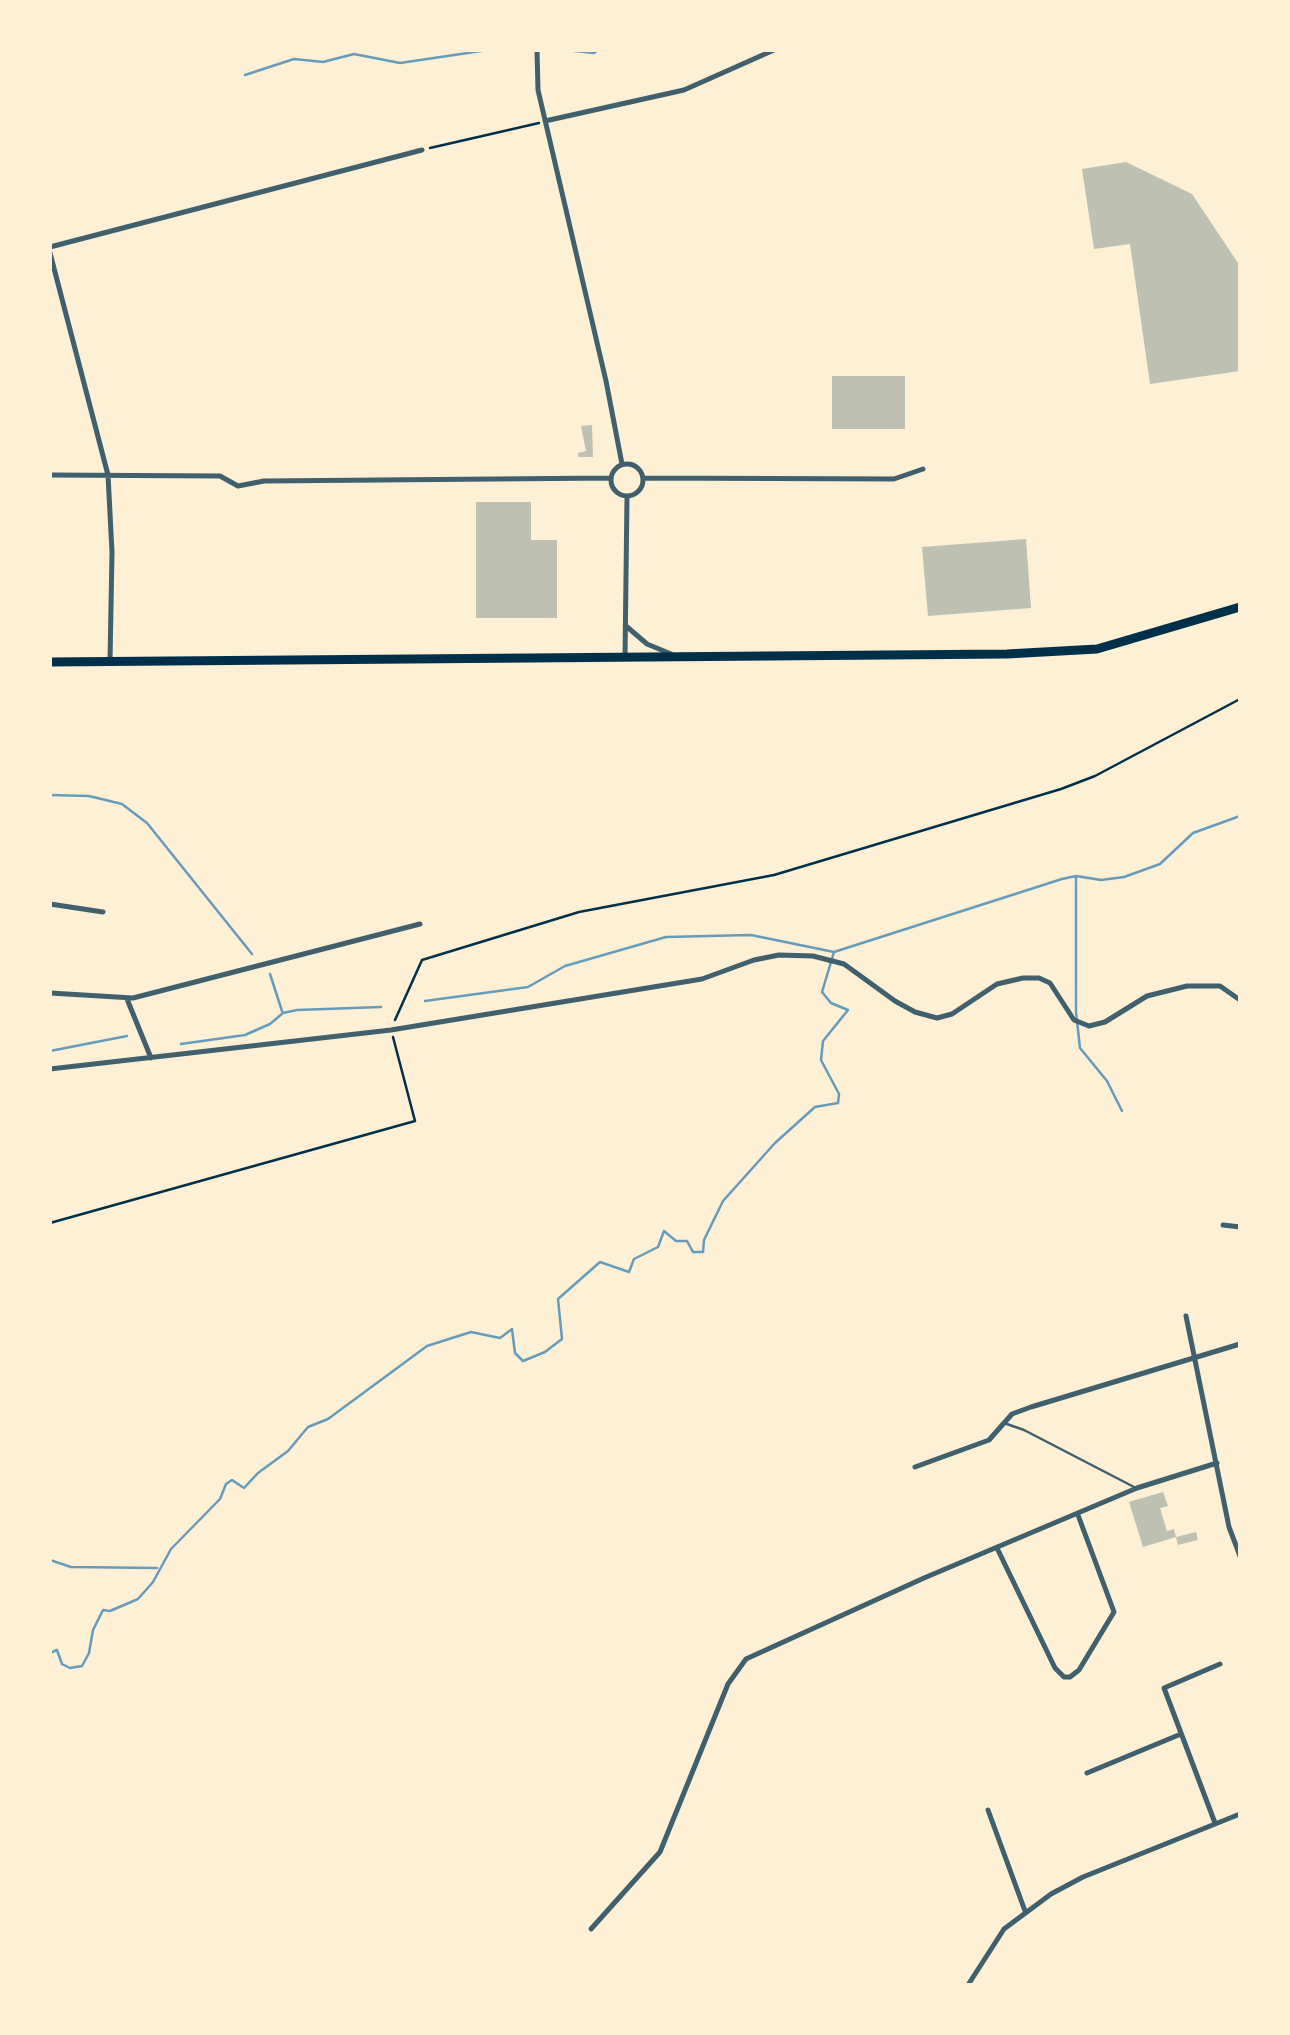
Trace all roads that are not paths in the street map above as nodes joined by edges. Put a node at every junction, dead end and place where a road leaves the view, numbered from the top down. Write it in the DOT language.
graph roads {
  1 [pos="537,50"];
  2 [pos="774,50"];
  3 [pos="545,121"];
  4 [pos="422,150"];
  5 [pos="50,250"];
  6 [pos="622,464"];
  7 [pos="923,468"];
  8 [pos="108,475"];
  9 [pos="50,476"];
  10 [pos="610,478"];
  11 [pos="643,478"];
  12 [pos="626,496"];
  13 [pos="1240,607"];
  14 [pos="625,625"];
  15 [pos="625,657"];
  16 [pos="678,657"];
  17 [pos="50,662"];
  18 [pos="110,662"];
  19 [pos="50,904"];
  20 [pos="103,912"];
  21 [pos="420,924"];
  22 [pos="50,993"];
  23 [pos="127,999"];
  24 [pos="1240,1000"];
  25 [pos="151,1058"];
  26 [pos="50,1069"];
  27 [pos="1223,1225"];
  28 [pos="1240,1226"];
  29 [pos="1186,1316"];
  30 [pos="1240,1344"];
  31 [pos="1197,1358"];
  32 [pos="1004,1423"];
  33 [pos="1217,1463"];
  34 [pos="915,1468"];
  35 [pos="1137,1488"];
  36 [pos="1078,1514"];
  37 [pos="997,1548"];
  38 [pos="1240,1556"];
  39 [pos="1220,1664"];
  40 [pos="1181,1734"];
  41 [pos="1087,1773"];
  42 [pos="988,1810"];
  43 [pos="1240,1814"];
  44 [pos="1215,1824"];
  45 [pos="1026,1911"];
  46 [pos="591,1929"];
  47 [pos="968,1985"];
  1 -- 3 [label="street"];
  2 -- 3 [label="street"];
  3 -- 6 [label="street"];
  4 -- 5 [label="street"];
  5 -- 8 [label="street"];
  6 -- 10 [label="street"];
  6 -- 11 [label="street"];
  7 -- 11 [label="street"];
  8 -- 9 [label="street"];
  8 -- 10 [label="street"];
  8 -- 18 [label="street"];
  10 -- 12 [label="street"];
  11 -- 12 [label="street"];
  12 -- 14 [label="street"];
  13 -- 16 [label="main road"];
  14 -- 15 [label="street"];
  14 -- 16 [label="street"];
  15 -- 16 [label="main road"];
  15 -- 18 [label="main road"];
  17 -- 18 [label="main road"];
  19 -- 20 [label="street"];
  21 -- 23 [label="street"];
  22 -- 23 [label="street"];
  23 -- 25 [label="street"];
  24 -- 25 [label="street"];
  25 -- 26 [label="street"];
  27 -- 28 [label="street"];
  29 -- 31 [label="street"];
  30 -- 31 [label="street"];
  31 -- 32 [label="street"];
  31 -- 33 [label="street"];
  32 -- 34 [label="street"];
  32 -- 35 [label="lane"];
  33 -- 35 [label="street"];
  33 -- 38 [label="street"];
  35 -- 36 [label="street"];
  36 -- 37 [label="street"];
  36 -- 37 [label="street"];
  37 -- 46 [label="street"];
  39 -- 40 [label="street"];
  40 -- 41 [label="street"];
  40 -- 44 [label="street"];
  42 -- 45 [label="street"];
  43 -- 44 [label="street"];
  44 -- 45 [label="street"];
  45 -- 47 [label="street"];
}
